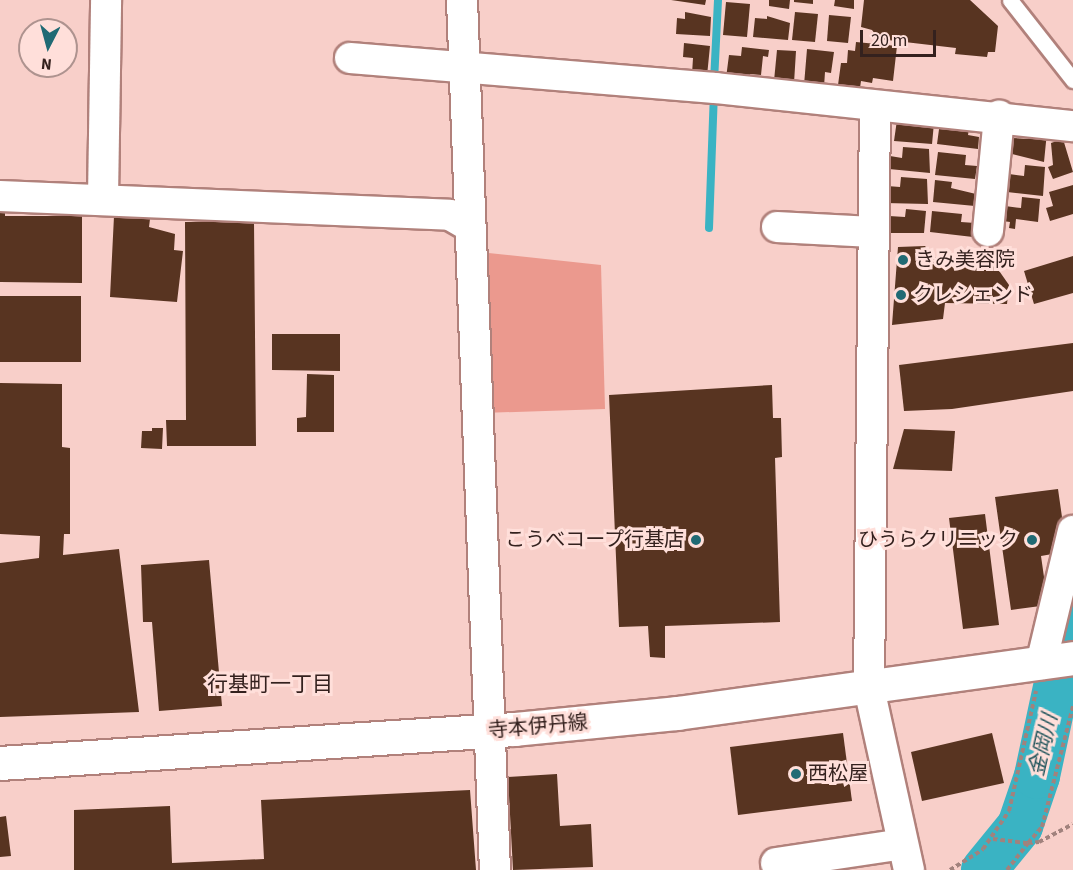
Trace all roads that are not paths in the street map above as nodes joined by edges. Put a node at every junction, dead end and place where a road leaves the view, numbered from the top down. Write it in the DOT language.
graph roads {
  1 [pos="106,0"];
  2 [pos="462,0"];
  3 [pos="1010,0"];
  4 [pos="350,58"];
  5 [pos="463,65"];
  6 [pos="1073,80"];
  7 [pos="875,106"];
  8 [pos="999,116"];
  9 [pos="1073,127"];
  10 [pos="0,196"];
  11 [pos="103,198"];
  12 [pos="469,226"];
  13 [pos="777,227"];
  14 [pos="988,231"];
  15 [pos="872,232"];
  16 [pos="1073,531"];
  17 [pos="1055,662"];
  18 [pos="868,688"];
  19 [pos="489,732"];
  20 [pos="0,763"];
  21 [pos="906,857"];
  22 [pos="776,863"];
  23 [pos="495,870"];
  1 -- 11 [label="street"];
  2 -- 5 [label="street"];
  3 -- 6 [label="lane"];
  4 -- 5 [label="street"];
  5 -- 7 [label="street"];
  5 -- 12 [label="street"];
  7 -- 8 [label="street"];
  7 -- 15 [label="street"];
  8 -- 9 [label="street"];
  8 -- 14 [label="street"];
  10 -- 11 [label="street"];
  11 -- 12 [label="street"];
  12 -- 19 [label="street"];
  13 -- 15 [label="street"];
  15 -- 18 [label="street"];
  16 -- 17 [label="street"];
  17 -- 18 [label="main road, 寺本伊丹線"];
  18 -- 19 [label="main road, 寺本伊丹線"];
  18 -- 21 [label="street"];
  19 -- 20 [label="main road, 寺本伊丹線"];
  19 -- 23 [label="street"];
  21 -- 22 [label="street"];
}
